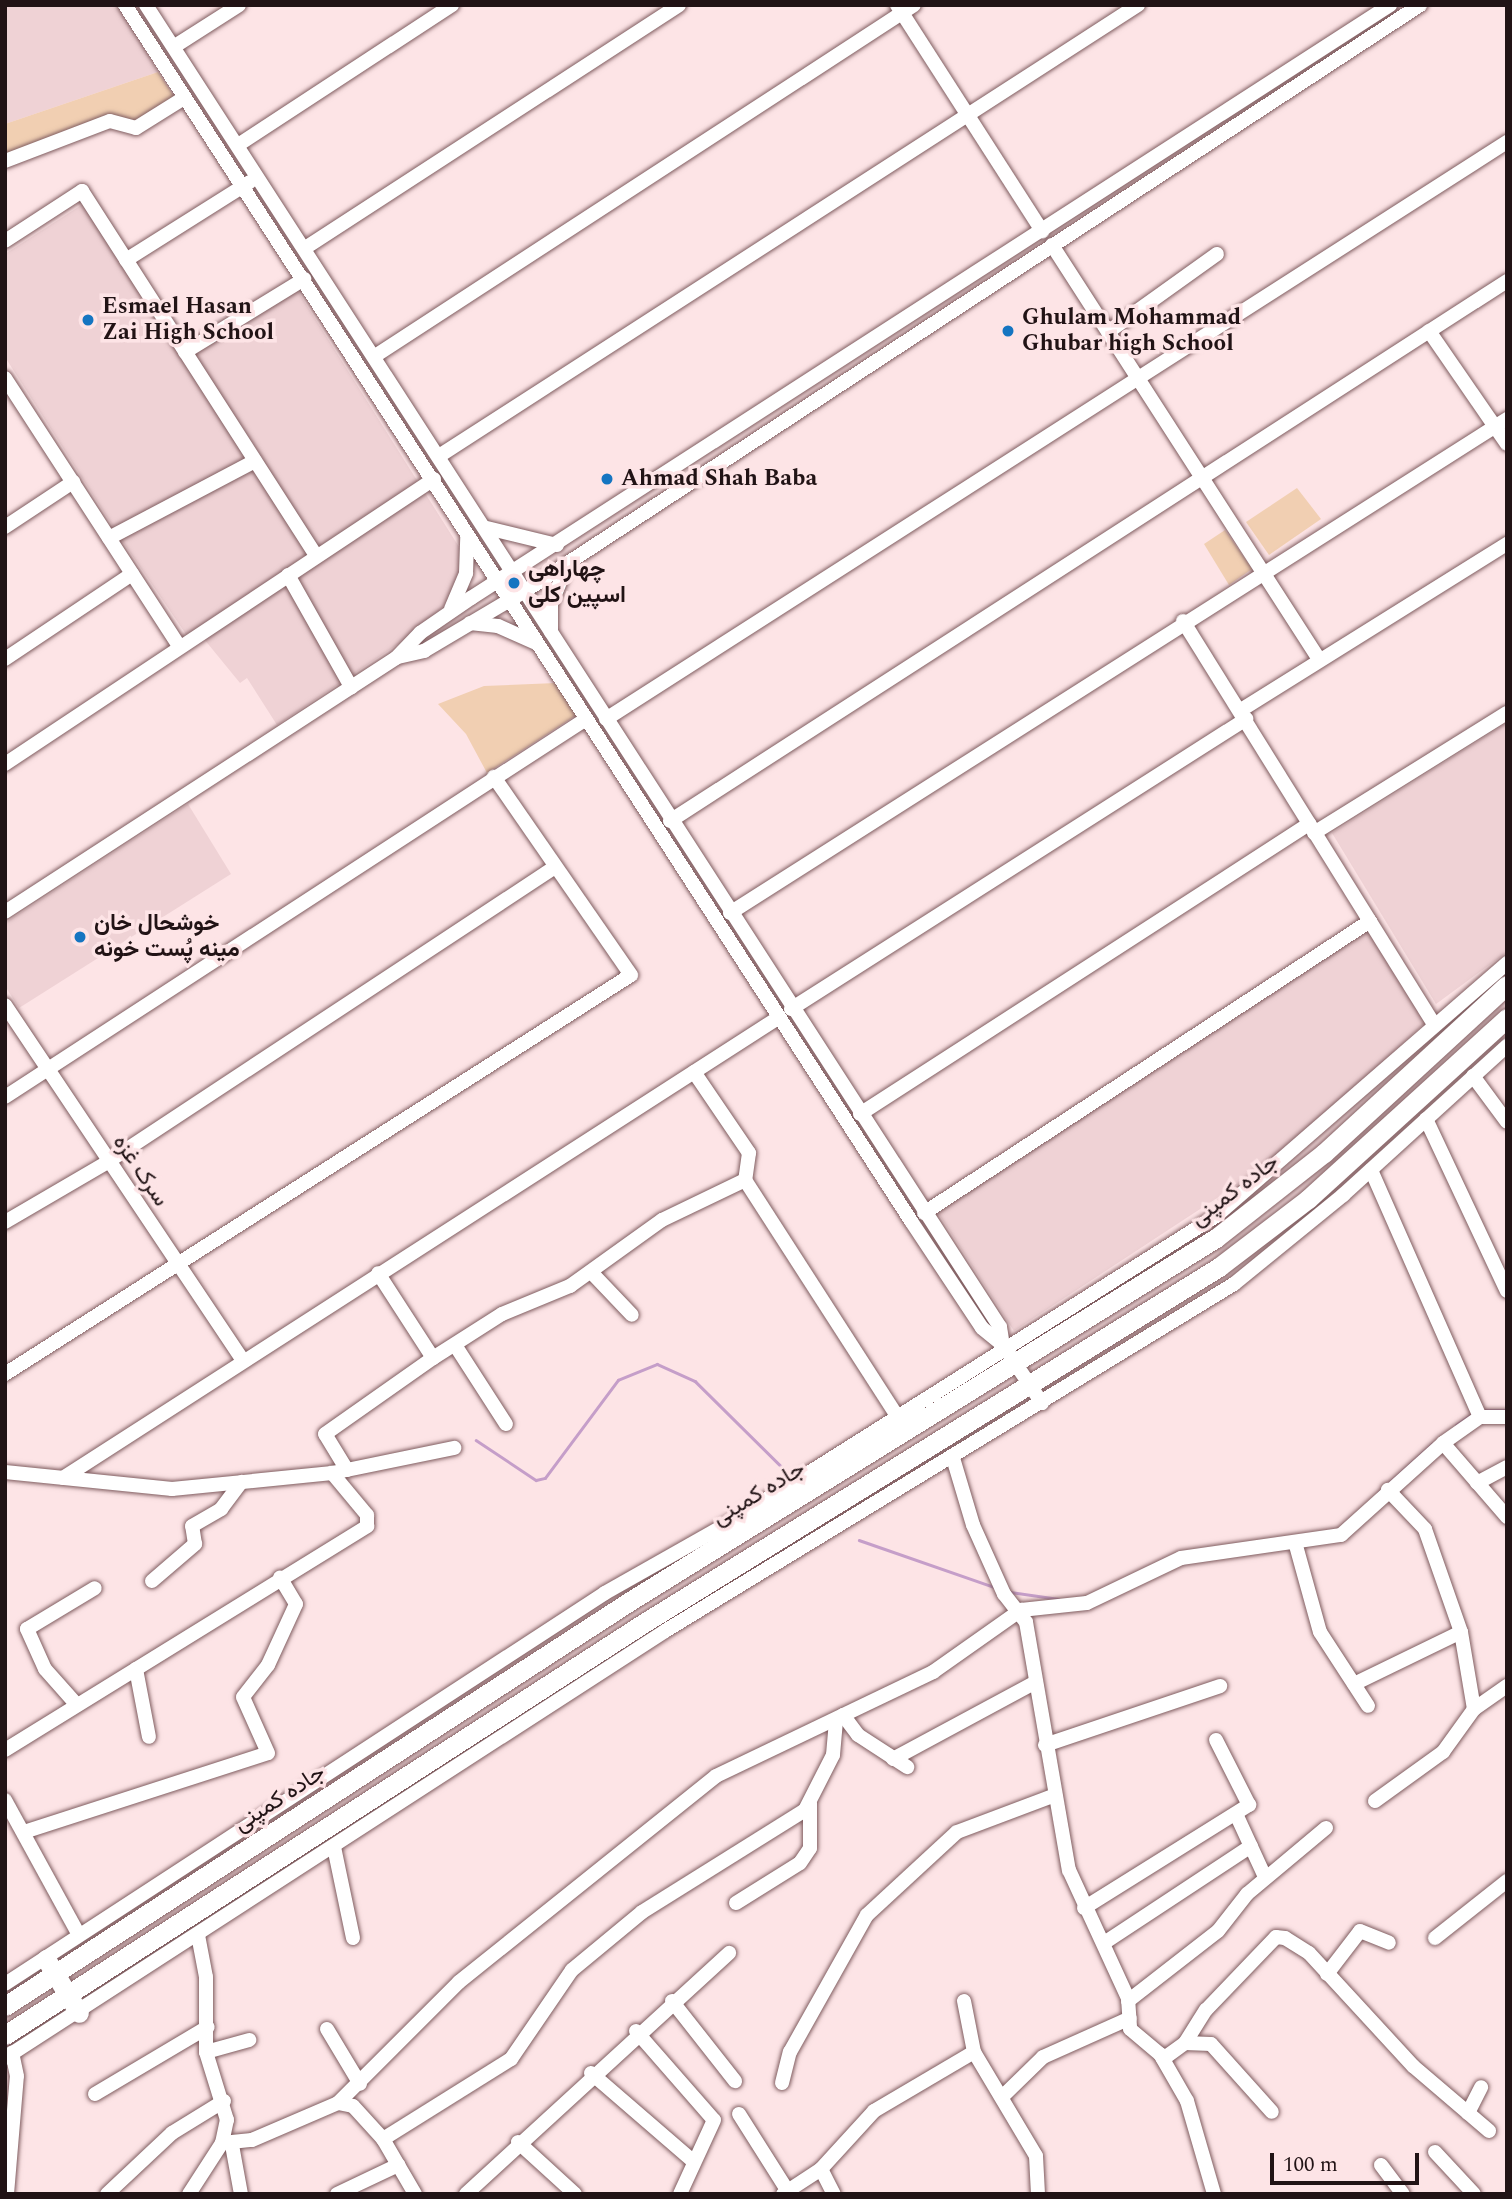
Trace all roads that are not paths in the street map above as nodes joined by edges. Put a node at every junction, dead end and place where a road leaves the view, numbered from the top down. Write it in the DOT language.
graph roads {
  1 [pos="125,5"];
  2 [pos="146,5"];
  3 [pos="239,5"];
  4 [pos="452,5"];
  5 [pos="679,5"];
  6 [pos="1138,5"];
  7 [pos="1390,5"];
  8 [pos="1420,5"];
  9 [pos="904,8"];
  10 [pos="175,46"];
  11 [pos="184,98"];
  12 [pos="968,113"];
  13 [pos="1507,142"];
  14 [pos="238,145"];
  15 [pos="5,161"];
  16 [pos="1139,167"];
  17 [pos="259,177"];
  18 [pos="1148,181"];
  19 [pos="242,188"];
  20 [pos="282,212"];
  21 [pos="267,224"];
  22 [pos="1042,231"];
  23 [pos="5,241"];
  24 [pos="1052,245"];
  25 [pos="305,247"];
  26 [pos="1217,254"];
  27 [pos="127,260"];
  28 [pos="304,279"];
  29 [pos="1507,281"];
  30 [pos="961,283"];
  31 [pos="969,296"];
  32 [pos="1429,331"];
  33 [pos="1108,332"];
  34 [pos="185,352"];
  35 [pos="375,356"];
  36 [pos="5,378"];
  37 [pos="1139,381"];
  38 [pos="10,394"];
  39 [pos="1501,423"];
  40 [pos="1507,444"];
  41 [pos="439,456"];
  42 [pos="254,461"];
  43 [pos="1200,478"];
  44 [pos="434,479"];
  45 [pos="73,482"];
  46 [pos="5,527"];
  47 [pos="486,528"];
  48 [pos="467,530"];
  49 [pos="109,538"];
  50 [pos="1507,544"];
  51 [pos="557,545"];
  52 [pos="316,556"];
  53 [pos="569,560"];
  54 [pos="513,572"];
  55 [pos="1262,572"];
  56 [pos="132,574"];
  57 [pos="288,575"];
  58 [pos="498,580"];
  59 [pos="524,590"];
  60 [pos="510,600"];
  61 [pos="449,612"];
  62 [pos="1183,621"];
  63 [pos="470,623"];
  64 [pos="551,632"];
  65 [pos="179,646"];
  66 [pos="540,646"];
  67 [pos="397,658"];
  68 [pos="5,659"];
  69 [pos="1318,660"];
  70 [pos="351,687"];
  71 [pos="1507,713"];
  72 [pos="1243,714"];
  73 [pos="586,719"];
  74 [pos="606,719"];
  75 [pos="5,764"];
  76 [pos="494,777"];
  77 [pos="670,821"];
  78 [pos="1312,828"];
  79 [pos="555,867"];
  80 [pos="5,912"];
  81 [pos="730,913"];
  82 [pos="1370,921"];
  83 [pos="746,938"];
  84 [pos="732,947"];
  85 [pos="1507,963"];
  86 [pos="1507,985"];
  87 [pos="5,1005"];
  88 [pos="784,1014"];
  89 [pos="1507,1018"];
  90 [pos="1433,1023"];
  91 [pos="1507,1046"];
  92 [pos="47,1071"];
  93 [pos="694,1072"];
  94 [pos="1473,1076"];
  95 [pos="835,1090"];
  96 [pos="5,1097"];
  97 [pos="860,1114"];
  98 [pos="1426,1119"];
  99 [pos="1507,1122"];
  100 [pos="106,1163"];
  101 [pos="1371,1170"];
  102 [pos="745,1180"];
  103 [pos="924,1213"];
  104 [pos="5,1222"];
  105 [pos="177,1265"];
  106 [pos="591,1272"];
  107 [pos="378,1273"];
  108 [pos="1507,1291"];
  109 [pos="632,1315"];
  110 [pos="455,1345"];
  111 [pos="1008,1354"];
  112 [pos="433,1359"];
  113 [pos="243,1360"];
  114 [pos="5,1374"];
  115 [pos="1030,1385"];
  116 [pos="1042,1403"];
  117 [pos="1477,1411"];
  118 [pos="898,1417"];
  119 [pos="1507,1417"];
  120 [pos="506,1424"];
  121 [pos="1443,1443"];
  122 [pos="454,1448"];
  123 [pos="953,1458"];
  124 [pos="1507,1467"];
  125 [pos="347,1469"];
  126 [pos="5,1472"];
  127 [pos="331,1472"];
  128 [pos="63,1478"];
  129 [pos="241,1482"];
  130 [pos="1476,1483"];
  131 [pos="1388,1490"];
  132 [pos="1507,1517"];
  133 [pos="1295,1542"];
  134 [pos="280,1577"];
  135 [pos="152,1581"];
  136 [pos="95,1588"];
  137 [pos="1020,1610"];
  138 [pos="1461,1632"];
  139 [pos="136,1669"];
  140 [pos="1036,1682"];
  141 [pos="1354,1684"];
  142 [pos="1220,1686"];
  143 [pos="1507,1686"];
  144 [pos="77,1705"];
  145 [pos="1368,1706"];
  146 [pos="1474,1709"];
  147 [pos="839,1718"];
  148 [pos="149,1737"];
  149 [pos="1216,1740"];
  150 [pos="1045,1745"];
  151 [pos="5,1750"];
  152 [pos="893,1759"];
  153 [pos="907,1767"];
  154 [pos="1053,1796"];
  155 [pos="5,1800"];
  156 [pos="1375,1801"];
  157 [pos="810,1803"];
  158 [pos="1236,1814"];
  159 [pos="1326,1828"];
  160 [pos="24,1832"];
  161 [pos="1251,1846"];
  162 [pos="334,1847"];
  163 [pos="1265,1877"];
  164 [pos="1507,1881"];
  165 [pos="736,1903"];
  166 [pos="1084,1908"];
  167 [pos="79,1935"];
  168 [pos="198,1935"];
  169 [pos="1435,1937"];
  170 [pos="353,1938"];
  171 [pos="1104,1942"];
  172 [pos="1389,1943"];
  173 [pos="729,1953"];
  174 [pos="49,1967"];
  175 [pos="1327,1974"];
  176 [pos="5,1984"];
  177 [pos="66,1995"];
  178 [pos="673,2001"];
  179 [pos="964,2001"];
  180 [pos="1128,2001"];
  181 [pos="5,2006"];
  182 [pos="79,2013"];
  183 [pos="1130,2018"];
  184 [pos="208,2027"];
  185 [pos="327,2029"];
  186 [pos="636,2031"];
  187 [pos="5,2035"];
  188 [pos="249,2040"];
  189 [pos="1185,2043"];
  190 [pos="206,2052"];
  191 [pos="974,2052"];
  192 [pos="9,2056"];
  193 [pos="1163,2059"];
  194 [pos="591,2073"];
  195 [pos="735,2081"];
  196 [pos="782,2083"];
  197 [pos="360,2084"];
  198 [pos="1482,2087"];
  199 [pos="95,2094"];
  200 [pos="1002,2097"];
  201 [pos="224,2101"];
  202 [pos="338,2103"];
  203 [pos="1272,2112"];
  204 [pos="1468,2113"];
  205 [pos="739,2114"];
  206 [pos="1489,2131"];
  207 [pos="383,2139"];
  208 [pos="518,2142"];
  209 [pos="227,2144"];
  210 [pos="1435,2152"];
  211 [pos="693,2161"];
  212 [pos="398,2165"];
  213 [pos="1381,2165"];
  214 [pos="821,2169"];
  215 [pos="470,2192"];
  216 [pos="785,2192"];
  217 [pos="7,2194"];
  218 [pos="107,2194"];
  219 [pos="189,2194"];
  220 [pos="241,2194"];
  221 [pos="337,2194"];
  222 [pos="415,2194"];
  223 [pos="575,2194"];
  224 [pos="680,2194"];
  225 [pos="834,2194"];
  226 [pos="1038,2194"];
  227 [pos="1214,2194"];
  228 [pos="1403,2194"];
  229 [pos="1474,2194"];
  1 -- 11 [label="street"];
  2 -- 10 [label="street"];
  3 -- 10 [label="street"];
  4 -- 14 [label="street"];
  5 -- 25 [label="street"];
  6 -- 12 [label="street"];
  7 -- 16 [label="street"];
  8 -- 18 [label="street"];
  9 -- 12 [label="street"];
  9 -- 35 [label="street"];
  10 -- 14 [label="street"];
  11 -- 15 [label="street"];
  11 -- 19 [label="street"];
  12 -- 22 [label="street"];
  12 -- 41 [label="street"];
  13 -- 37 [label="street"];
  14 -- 17 [label="street"];
  16 -- 18 [label="street"];
  16 -- 22 [label="street"];
  17 -- 19 [label="street"];
  17 -- 20 [label="street"];
  18 -- 24 [label="street"];
  19 -- 21 [label="street"];
  19 -- 27 [label="street"];
  20 -- 21 [label="street"];
  20 -- 25 [label="street"];
  21 -- 28 [label="street"];
  22 -- 30 [label="street"];
  23 -- 27 [label="street"];
  24 -- 31 [label="street"];
  24 -- 33 [label="street"];
  25 -- 35 [label="street"];
  26 -- 33 [label="street"];
  27 -- 34 [label="street"];
  28 -- 34 [label="street"];
  28 -- 44 [label="street"];
  29 -- 32 [label="street"];
  30 -- 31 [label="street"];
  30 -- 51 [label="street"];
  31 -- 53 [label="street"];
  32 -- 39 [label="street"];
  32 -- 43 [label="street"];
  33 -- 37 [label="street"];
  34 -- 42 [label="street"];
  35 -- 41 [label="street"];
  36 -- 38 [label="street"];
  37 -- 43 [label="street"];
  37 -- 74 [label="street"];
  38 -- 45 [label="street"];
  39 -- 40 [label="street"];
  39 -- 55 [label="street"];
  41 -- 47 [label="street"];
  42 -- 49 [label="street"];
  42 -- 52 [label="street"];
  43 -- 55 [label="street"];
  43 -- 77 [label="street"];
  44 -- 48 [label="street"];
  44 -- 52 [label="street"];
  45 -- 46 [label="street"];
  45 -- 49 [label="street"];
  47 -- 51 [label="street"];
  47 -- 54 [label="street"];
  48 -- 58 [label="street"];
  48 -- 61 [label="street"];
  49 -- 56 [label="street"];
  50 -- 69 [label="street"];
  51 -- 54 [label="street"];
  52 -- 57 [label="street"];
  53 -- 59 [label="street"];
  53 -- 64 [label="street"];
  54 -- 58 [label="street"];
  54 -- 59 [label="street"];
  55 -- 62 [label="street"];
  55 -- 69 [label="street"];
  56 -- 65 [label="street"];
  56 -- 68 [label="street"];
  57 -- 65 [label="street"];
  57 -- 70 [label="street"];
  58 -- 60 [label="street"];
  58 -- 61 [label="street"];
  59 -- 60 [label="street"];
  59 -- 64 [label="street"];
  60 -- 63 [label="street"];
  60 -- 66 [label="street"];
  61 -- 67 [label="street"];
  62 -- 72 [label="street"];
  62 -- 81 [label="street"];
  63 -- 66 [label="street"];
  63 -- 67 [label="street"];
  64 -- 74 [label="street"];
  65 -- 75 [label="street"];
  66 -- 73 [label="street"];
  67 -- 70 [label="street"];
  69 -- 72 [label="street"];
  70 -- 80 [label="street"];
  71 -- 78 [label="street"];
  72 -- 78 [label="street"];
  72 -- 88 [label="street"];
  73 -- 76 [label="street"];
  73 -- 84 [label="street"];
  74 -- 77 [label="street"];
  76 -- 79 [label="street"];
  76 -- 92 [label="street"];
  77 -- 81 [label="street"];
  78 -- 82 [label="street"];
  78 -- 97 [label="street"];
  79 -- 100 [label="street"];
  79 -- 105 [label="street"];
  81 -- 83 [label="street"];
  82 -- 90 [label="street"];
  82 -- 103 [label="street"];
  83 -- 84 [label="street"];
  83 -- 88 [label="street"];
  84 -- 88 [label="street"];
  85 -- 90 [label="street"];
  86 -- 111 [label="highway, جاده کمپنی"];
  87 -- 92 [label="street, سرک غزه"];
  88 -- 93 [label="street"];
  88 -- 95 [label="street"];
  89 -- 115 [label="highway"];
  90 -- 111 [label="street"];
  91 -- 94 [label="street"];
  92 -- 96 [label="street"];
  92 -- 100 [label="street, سرک غزه"];
  93 -- 102 [label="street"];
  93 -- 107 [label="street"];
  94 -- 98 [label="street"];
  94 -- 99 [label="street"];
  95 -- 97 [label="street"];
  95 -- 111 [label="street"];
  97 -- 103 [label="street"];
  98 -- 101 [label="street"];
  98 -- 108 [label="street"];
  100 -- 104 [label="street"];
  100 -- 105 [label="street, سرک غزه"];
  101 -- 116 [label="street"];
  101 -- 117 [label="street"];
  102 -- 106 [label="street"];
  102 -- 118 [label="street"];
  103 -- 111 [label="street"];
  105 -- 113 [label="street, سرک غزه"];
  105 -- 114 [label="street"];
  106 -- 109 [label="street"];
  106 -- 110 [label="street"];
  107 -- 112 [label="street"];
  107 -- 113 [label="street"];
  110 -- 112 [label="street"];
  110 -- 120 [label="street"];
  111 -- 115 [label="street"];
  111 -- 118 [label="street"];
  111 -- 174 [label="highway, جاده کمپنی"];
  112 -- 125 [label="street"];
  113 -- 128 [label="street"];
  115 -- 116 [label="street"];
  115 -- 177 [label="highway"];
  116 -- 123 [label="street"];
  117 -- 119 [label="street"];
  117 -- 121 [label="street"];
  118 -- 167 [label="street"];
  121 -- 130 [label="street"];
  121 -- 131 [label="street"];
  122 -- 125 [label="street"];
  123 -- 137 [label="street"];
  123 -- 162 [label="street"];
  124 -- 130 [label="street"];
  125 -- 127 [label="street"];
  126 -- 128 [label="street"];
  127 -- 129 [label="street"];
  127 -- 134 [label="street"];
  128 -- 129 [label="street"];
  129 -- 135 [label="street"];
  130 -- 132 [label="street"];
  131 -- 133 [label="street"];
  131 -- 138 [label="street"];
  133 -- 137 [label="street"];
  133 -- 141 [label="street"];
  134 -- 139 [label="street"];
  134 -- 160 [label="street"];
  136 -- 144 [label="street"];
  137 -- 140 [label="street"];
  137 -- 147 [label="street"];
  138 -- 141 [label="street"];
  138 -- 146 [label="street"];
  139 -- 144 [label="street"];
  139 -- 148 [label="street"];
  140 -- 150 [label="street"];
  140 -- 152 [label="street"];
  141 -- 145 [label="street"];
  142 -- 150 [label="street"];
  143 -- 146 [label="street"];
  144 -- 151 [label="street"];
  146 -- 156 [label="street"];
  147 -- 152 [label="street"];
  147 -- 157 [label="street"];
  147 -- 197 [label="street"];
  149 -- 158 [label="street"];
  150 -- 154 [label="street"];
  152 -- 153 [label="street"];
  154 -- 166 [label="street"];
  154 -- 196 [label="street"];
  155 -- 160 [label="street"];
  157 -- 165 [label="street"];
  157 -- 207 [label="street"];
  158 -- 161 [label="street"];
  158 -- 166 [label="street"];
  159 -- 163 [label="street"];
  160 -- 167 [label="street"];
  161 -- 163 [label="street"];
  161 -- 171 [label="street"];
  162 -- 168 [label="street"];
  162 -- 170 [label="street"];
  163 -- 180 [label="street"];
  164 -- 169 [label="street"];
  166 -- 171 [label="street"];
  167 -- 174 [label="street"];
  168 -- 182 [label="street"];
  168 -- 184 [label="street"];
  171 -- 180 [label="street"];
  172 -- 175 [label="street"];
  173 -- 178 [label="street"];
  174 -- 176 [label="street"];
  174 -- 177 [label="highway"];
  174 -- 181 [label="highway, جاده کمپنی"];
  175 -- 189 [label="street"];
  175 -- 204 [label="street"];
  177 -- 182 [label="highway"];
  177 -- 187 [label="highway"];
  178 -- 186 [label="street"];
  178 -- 195 [label="street"];
  179 -- 191 [label="street"];
  180 -- 183 [label="street"];
  182 -- 192 [label="street"];
  183 -- 193 [label="street"];
  183 -- 200 [label="street"];
  184 -- 190 [label="street"];
  184 -- 199 [label="street"];
  185 -- 197 [label="street"];
  186 -- 194 [label="street"];
  186 -- 211 [label="street"];
  188 -- 190 [label="street"];
  189 -- 193 [label="street"];
  189 -- 203 [label="street"];
  190 -- 201 [label="street"];
  191 -- 200 [label="street"];
  191 -- 214 [label="street"];
  192 -- 217 [label="street"];
  193 -- 227 [label="street"];
  194 -- 208 [label="street"];
  194 -- 211 [label="street"];
  197 -- 202 [label="street"];
  198 -- 204 [label="street"];
  200 -- 226 [label="street"];
  201 -- 209 [label="street"];
  201 -- 218 [label="street"];
  202 -- 207 [label="street"];
  202 -- 209 [label="street"];
  204 -- 206 [label="street"];
  205 -- 216 [label="street"];
  207 -- 212 [label="street"];
  208 -- 215 [label="street"];
  208 -- 223 [label="street"];
  209 -- 219 [label="street"];
  209 -- 220 [label="street"];
  210 -- 229 [label="street"];
  211 -- 224 [label="street"];
  212 -- 221 [label="street"];
  212 -- 222 [label="street"];
  213 -- 228 [label="street"];
  214 -- 216 [label="street"];
  214 -- 225 [label="street"];
}
